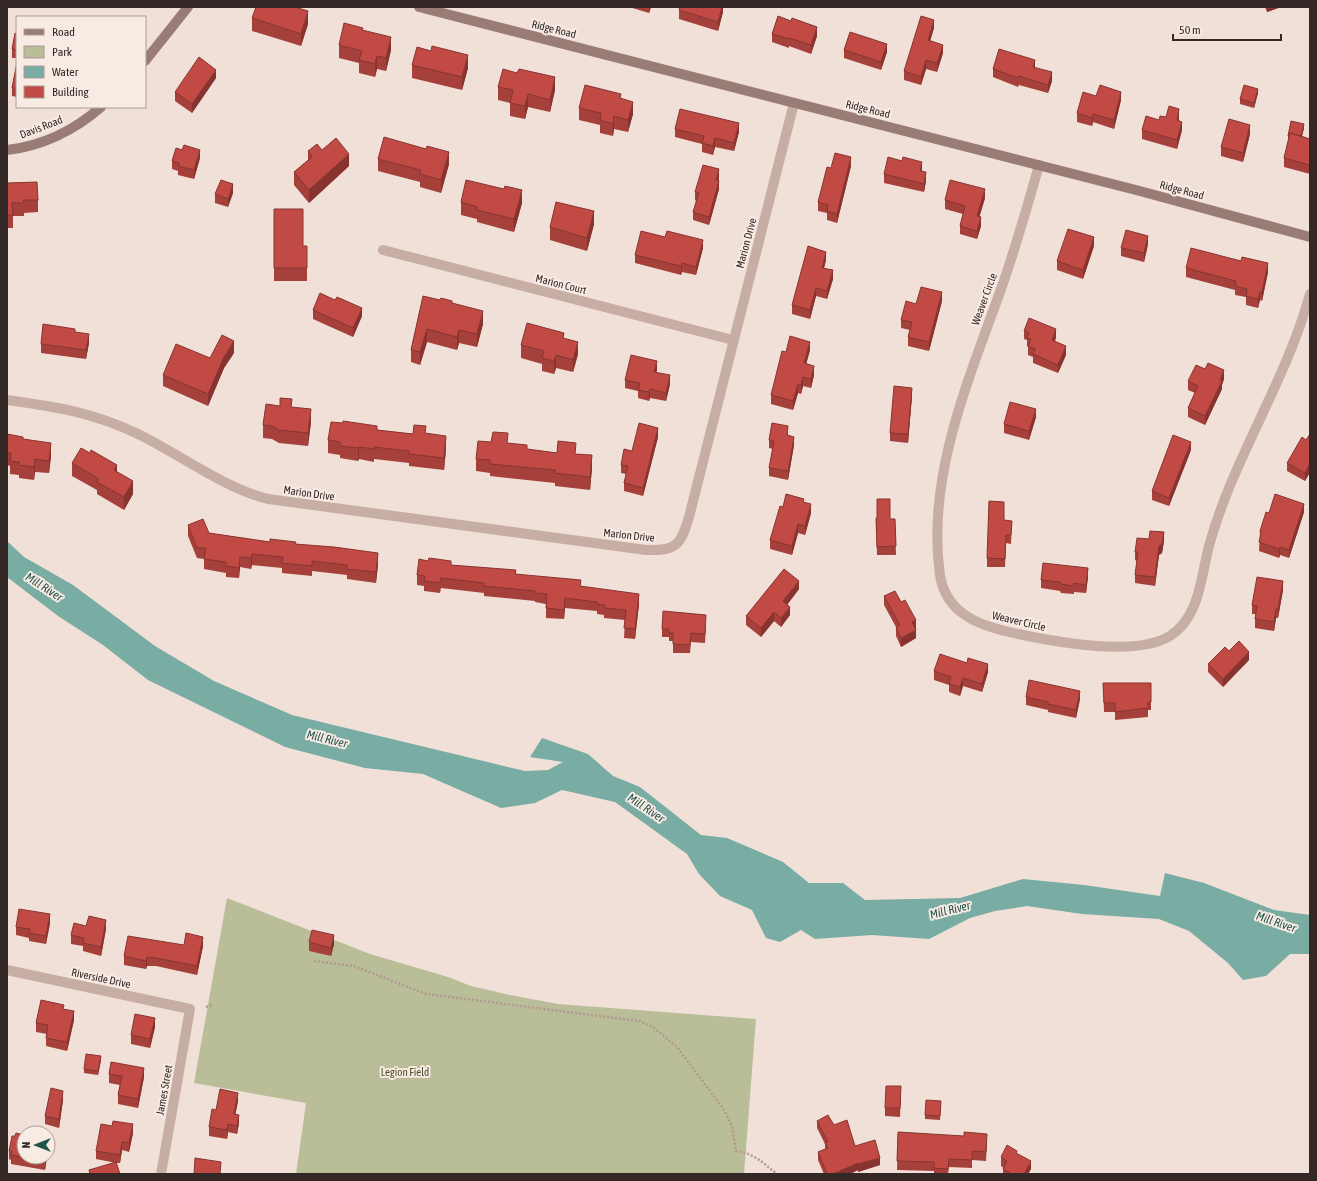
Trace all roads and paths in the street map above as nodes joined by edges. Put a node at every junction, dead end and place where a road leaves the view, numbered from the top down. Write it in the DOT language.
graph roads {
  1 [pos="188,7"];
  2 [pos="419,7"];
  3 [pos="146,60"];
  4 [pos="794,103"];
  5 [pos="100,108"];
  6 [pos="7,150"];
  7 [pos="1039,165"];
  8 [pos="1310,237"];
  9 [pos="383,250"];
  10 [pos="1310,294"];
  11 [pos="734,340"];
  12 [pos="7,400"];
  13 [pos="314,961"];
  14 [pos="7,970"];
  15 [pos="214,1005"];
  16 [pos="206,1007"];
  17 [pos="190,1010"];
  18 [pos="161,1174"];
  19 [pos="778,1174"];
  1 -- 3 [label="main road"];
  2 -- 4 [label="main road, Ridge Road"];
  4 -- 7 [label="main road, Ridge Road"];
  4 -- 11 [label="street, Marion Drive"];
  5 -- 6 [label="main road, Davis Road"];
  7 -- 8 [label="main road, Ridge Road"];
  7 -- 10 [label="street, Weaver Circle"];
  9 -- 11 [label="street, Marion Court"];
  11 -- 12 [label="street, Marion Drive"];
  13 -- 19 [label="path"];
  14 -- 17 [label="street, Riverside Drive"];
  15 -- 16 [label="path"];
  17 -- 18 [label="street, James Street"];
}
